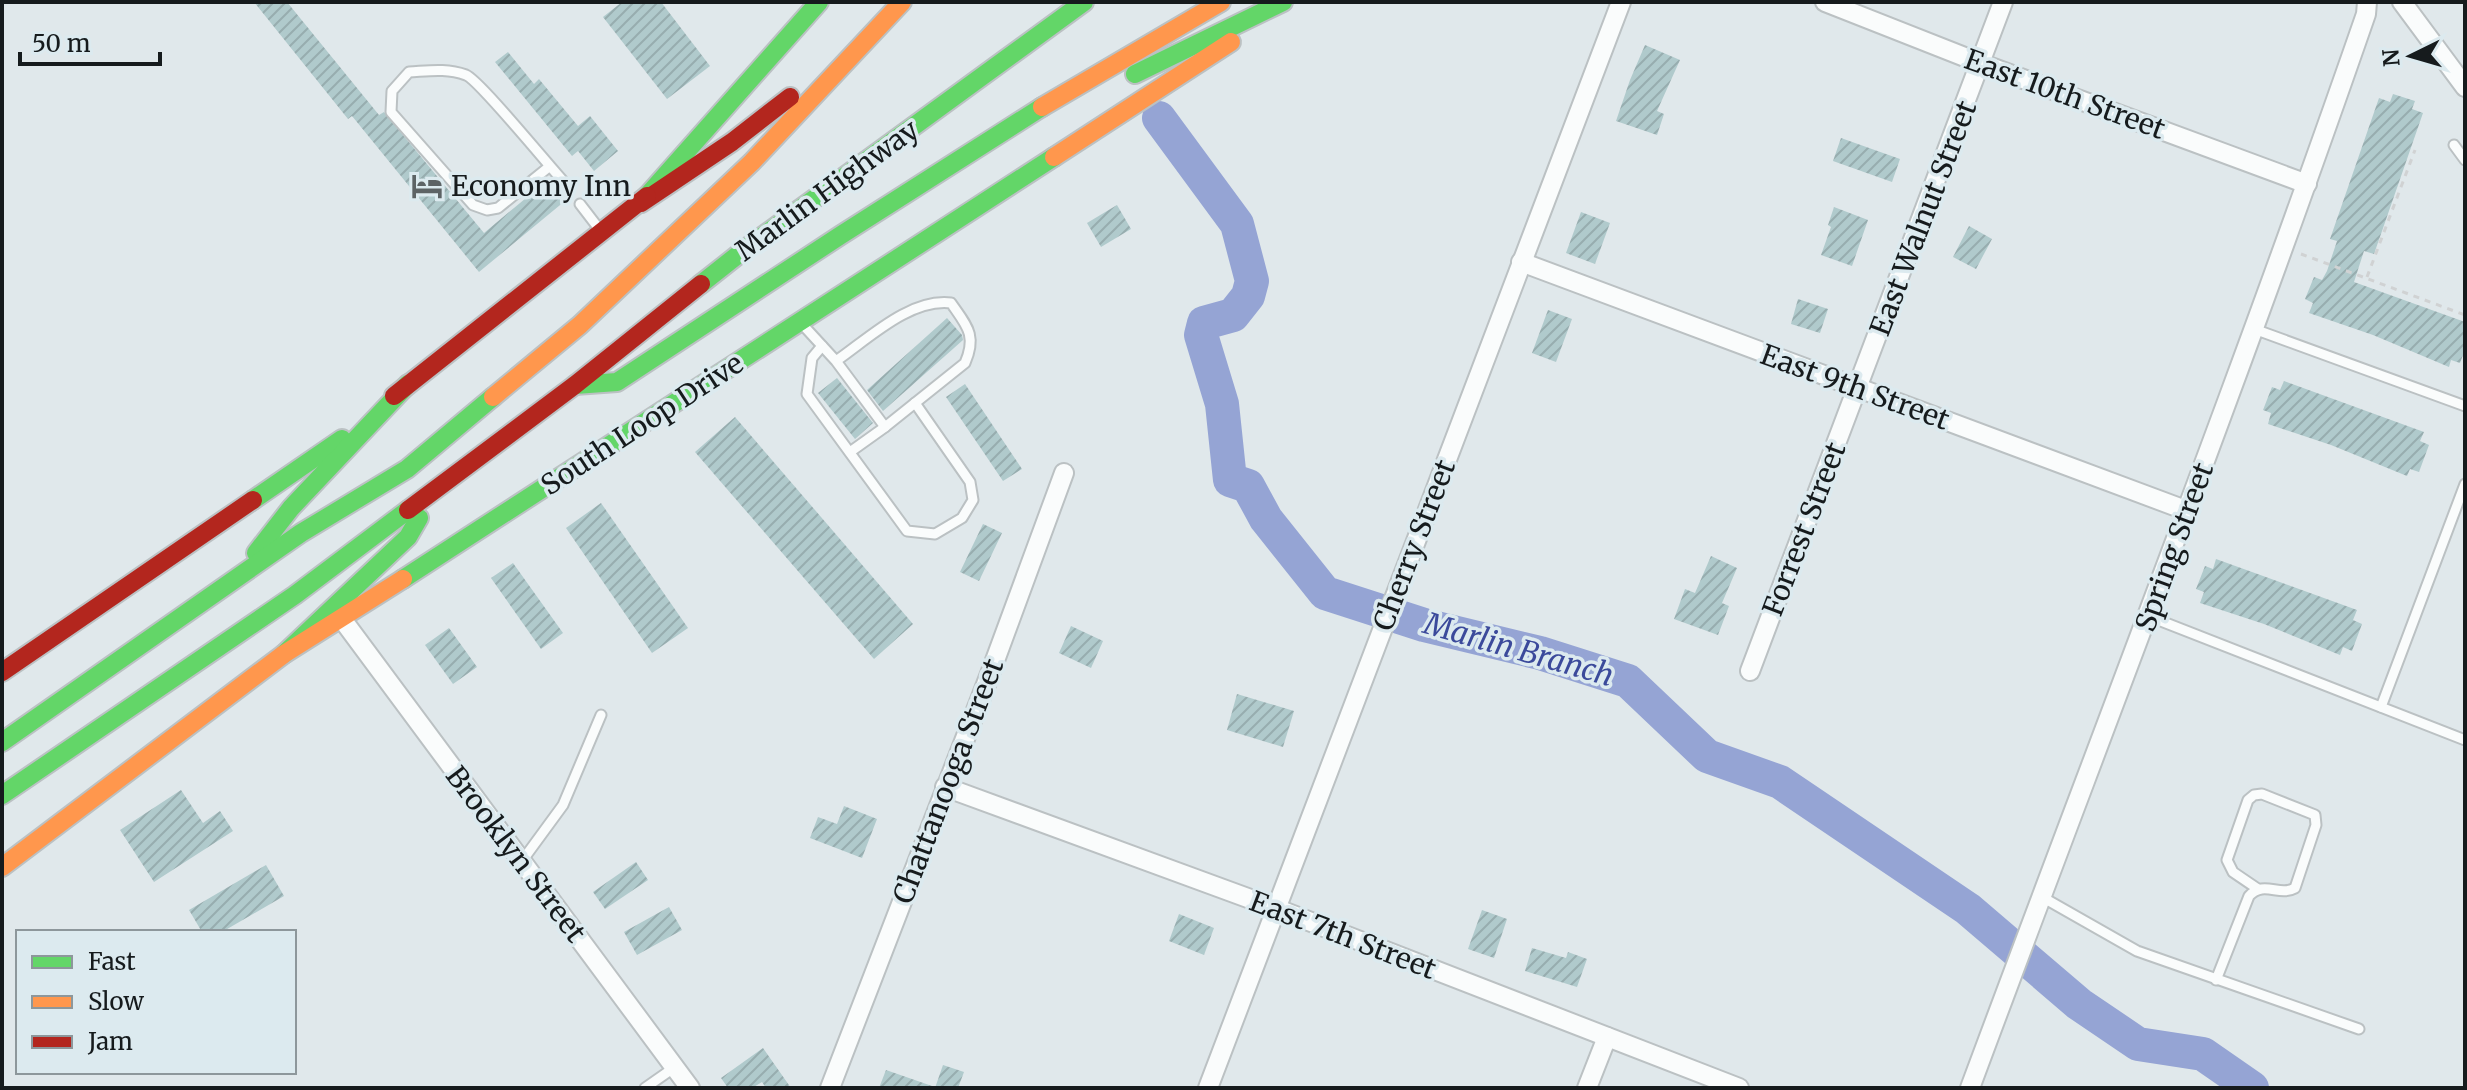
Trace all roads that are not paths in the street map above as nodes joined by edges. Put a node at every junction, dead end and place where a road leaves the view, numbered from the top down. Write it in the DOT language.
graph roads {
  1 [pos="819,2"];
  2 [pos="902,2"];
  3 [pos="1084,2"];
  4 [pos="1221,2"];
  5 [pos="1283,2"];
  6 [pos="1295,2"];
  7 [pos="1621,2"];
  8 [pos="1825,2"];
  9 [pos="2003,2"];
  10 [pos="2367,2"];
  11 [pos="2402,2"];
  12 [pos="879,29"];
  13 [pos="1980,63"];
  14 [pos="2465,87"];
  15 [pos="2454,145"];
  16 [pos="2465,160"];
  17 [pos="550,166"];
  18 [pos="937,171"];
  19 [pos="564,182"];
  20 [pos="2307,184"];
  21 [pos="641,203"];
  22 [pos="580,204"];
  23 [pos="602,233"];
  24 [pos="1521,262"];
  25 [pos="800,321"];
  26 [pos="2254,329"];
  27 [pos="822,346"];
  28 [pos="836,361"];
  29 [pos="408,384"];
  30 [pos="575,385"];
  31 [pos="1859,388"];
  32 [pos="915,403"];
  33 [pos="2465,406"];
  34 [pos="885,427"];
  35 [pos="850,452"];
  36 [pos="1064,473"];
  37 [pos="2465,484"];
  38 [pos="433,494"];
  39 [pos="2188,511"];
  40 [pos="241,575"];
  41 [pos="2148,616"];
  42 [pos="342,619"];
  43 [pos="284,654"];
  44 [pos="1750,671"];
  45 [pos="2,672"];
  46 [pos="2381,707"];
  47 [pos="601,715"];
  48 [pos="2465,740"];
  49 [pos="2,742"];
  50 [pos="945,787"];
  51 [pos="2,795"];
  52 [pos="522,861"];
  53 [pos="2,867"];
  54 [pos="2258,889"];
  55 [pos="2042,897"];
  56 [pos="1275,908"];
  57 [pos="2216,980"];
  58 [pos="2359,1029"];
  59 [pos="1607,1037"];
  60 [pos="675,1067"];
  61 [pos="645,1088"];
  62 [pos="690,1088"];
  63 [pos="830,1088"];
  64 [pos="1208,1088"];
  65 [pos="1587,1088"];
  66 [pos="1739,1088"];
  67 [pos="1970,1088"];
  1 -- 21 [label="main road"];
  2 -- 12 [label="main road"];
  3 -- 30 [label="main road, Marlin Highway"];
  4 -- 18 [label="main road"];
  5 -- 18 [label="main road"];
  6 -- 25 [label="main road, South Loop Drive"];
  7 -- 24 [label="street, Cherry Street"];
  8 -- 13 [label="street, East 10th Street"];
  9 -- 13 [label="street, East Walnut Street"];
  10 -- 20 [label="street, Spring Street"];
  11 -- 14 [label="street"];
  12 -- 21 [label="main road"];
  12 -- 40 [label="main road"];
  13 -- 20 [label="street, East 10th Street"];
  13 -- 31 [label="street, East Walnut Street"];
  15 -- 16 [label="lane"];
  17 -- 17 [label="lane"];
  17 -- 19 [label="lane"];
  18 -- 30 [label="main road"];
  20 -- 26 [label="street, Spring Street"];
  21 -- 23 [label="main road"];
  22 -- 23 [label="lane"];
  23 -- 29 [label="main road"];
  24 -- 31 [label="street, East 9th Street"];
  24 -- 56 [label="street, Cherry Street"];
  25 -- 27 [label="lane"];
  25 -- 42 [label="main road, South Loop Drive"];
  26 -- 33 [label="lane"];
  26 -- 39 [label="street, Spring Street"];
  27 -- 28 [label="lane"];
  27 -- 35 [label="lane"];
  28 -- 32 [label="lane"];
  28 -- 34 [label="lane"];
  29 -- 40 [label="main road"];
  29 -- 45 [label="main road"];
  30 -- 38 [label="main road, Marlin Highway"];
  31 -- 39 [label="street, East 9th Street"];
  31 -- 44 [label="street, Forrest Street"];
  32 -- 34 [label="lane"];
  32 -- 35 [label="lane"];
  34 -- 35 [label="lane"];
  36 -- 50 [label="street, Chattanooga Street"];
  37 -- 46 [label="lane"];
  38 -- 43 [label="main road"];
  38 -- 51 [label="main road, Marlin Highway"];
  39 -- 41 [label="street, Spring Street"];
  40 -- 49 [label="main road"];
  41 -- 46 [label="lane"];
  41 -- 55 [label="street, Spring Street"];
  42 -- 43 [label="main road, South Loop Drive"];
  42 -- 52 [label="street, Brooklyn Street"];
  43 -- 53 [label="main road, South Loop Drive"];
  46 -- 48 [label="lane"];
  47 -- 52 [label="lane"];
  50 -- 56 [label="street, East 7th Street"];
  50 -- 63 [label="street, Chattanooga Street"];
  52 -- 60 [label="street, Brooklyn Street"];
  54 -- 54 [label="lane"];
  54 -- 57 [label="lane"];
  55 -- 57 [label="lane"];
  55 -- 67 [label="street, Spring Street"];
  56 -- 59 [label="street, East 7th Street"];
  56 -- 64 [label="street, Cherry Street"];
  57 -- 58 [label="lane"];
  59 -- 65 [label="street"];
  59 -- 66 [label="street, East 7th Street"];
  60 -- 61 [label="lane"];
  60 -- 62 [label="street, Brooklyn Street"];
}
